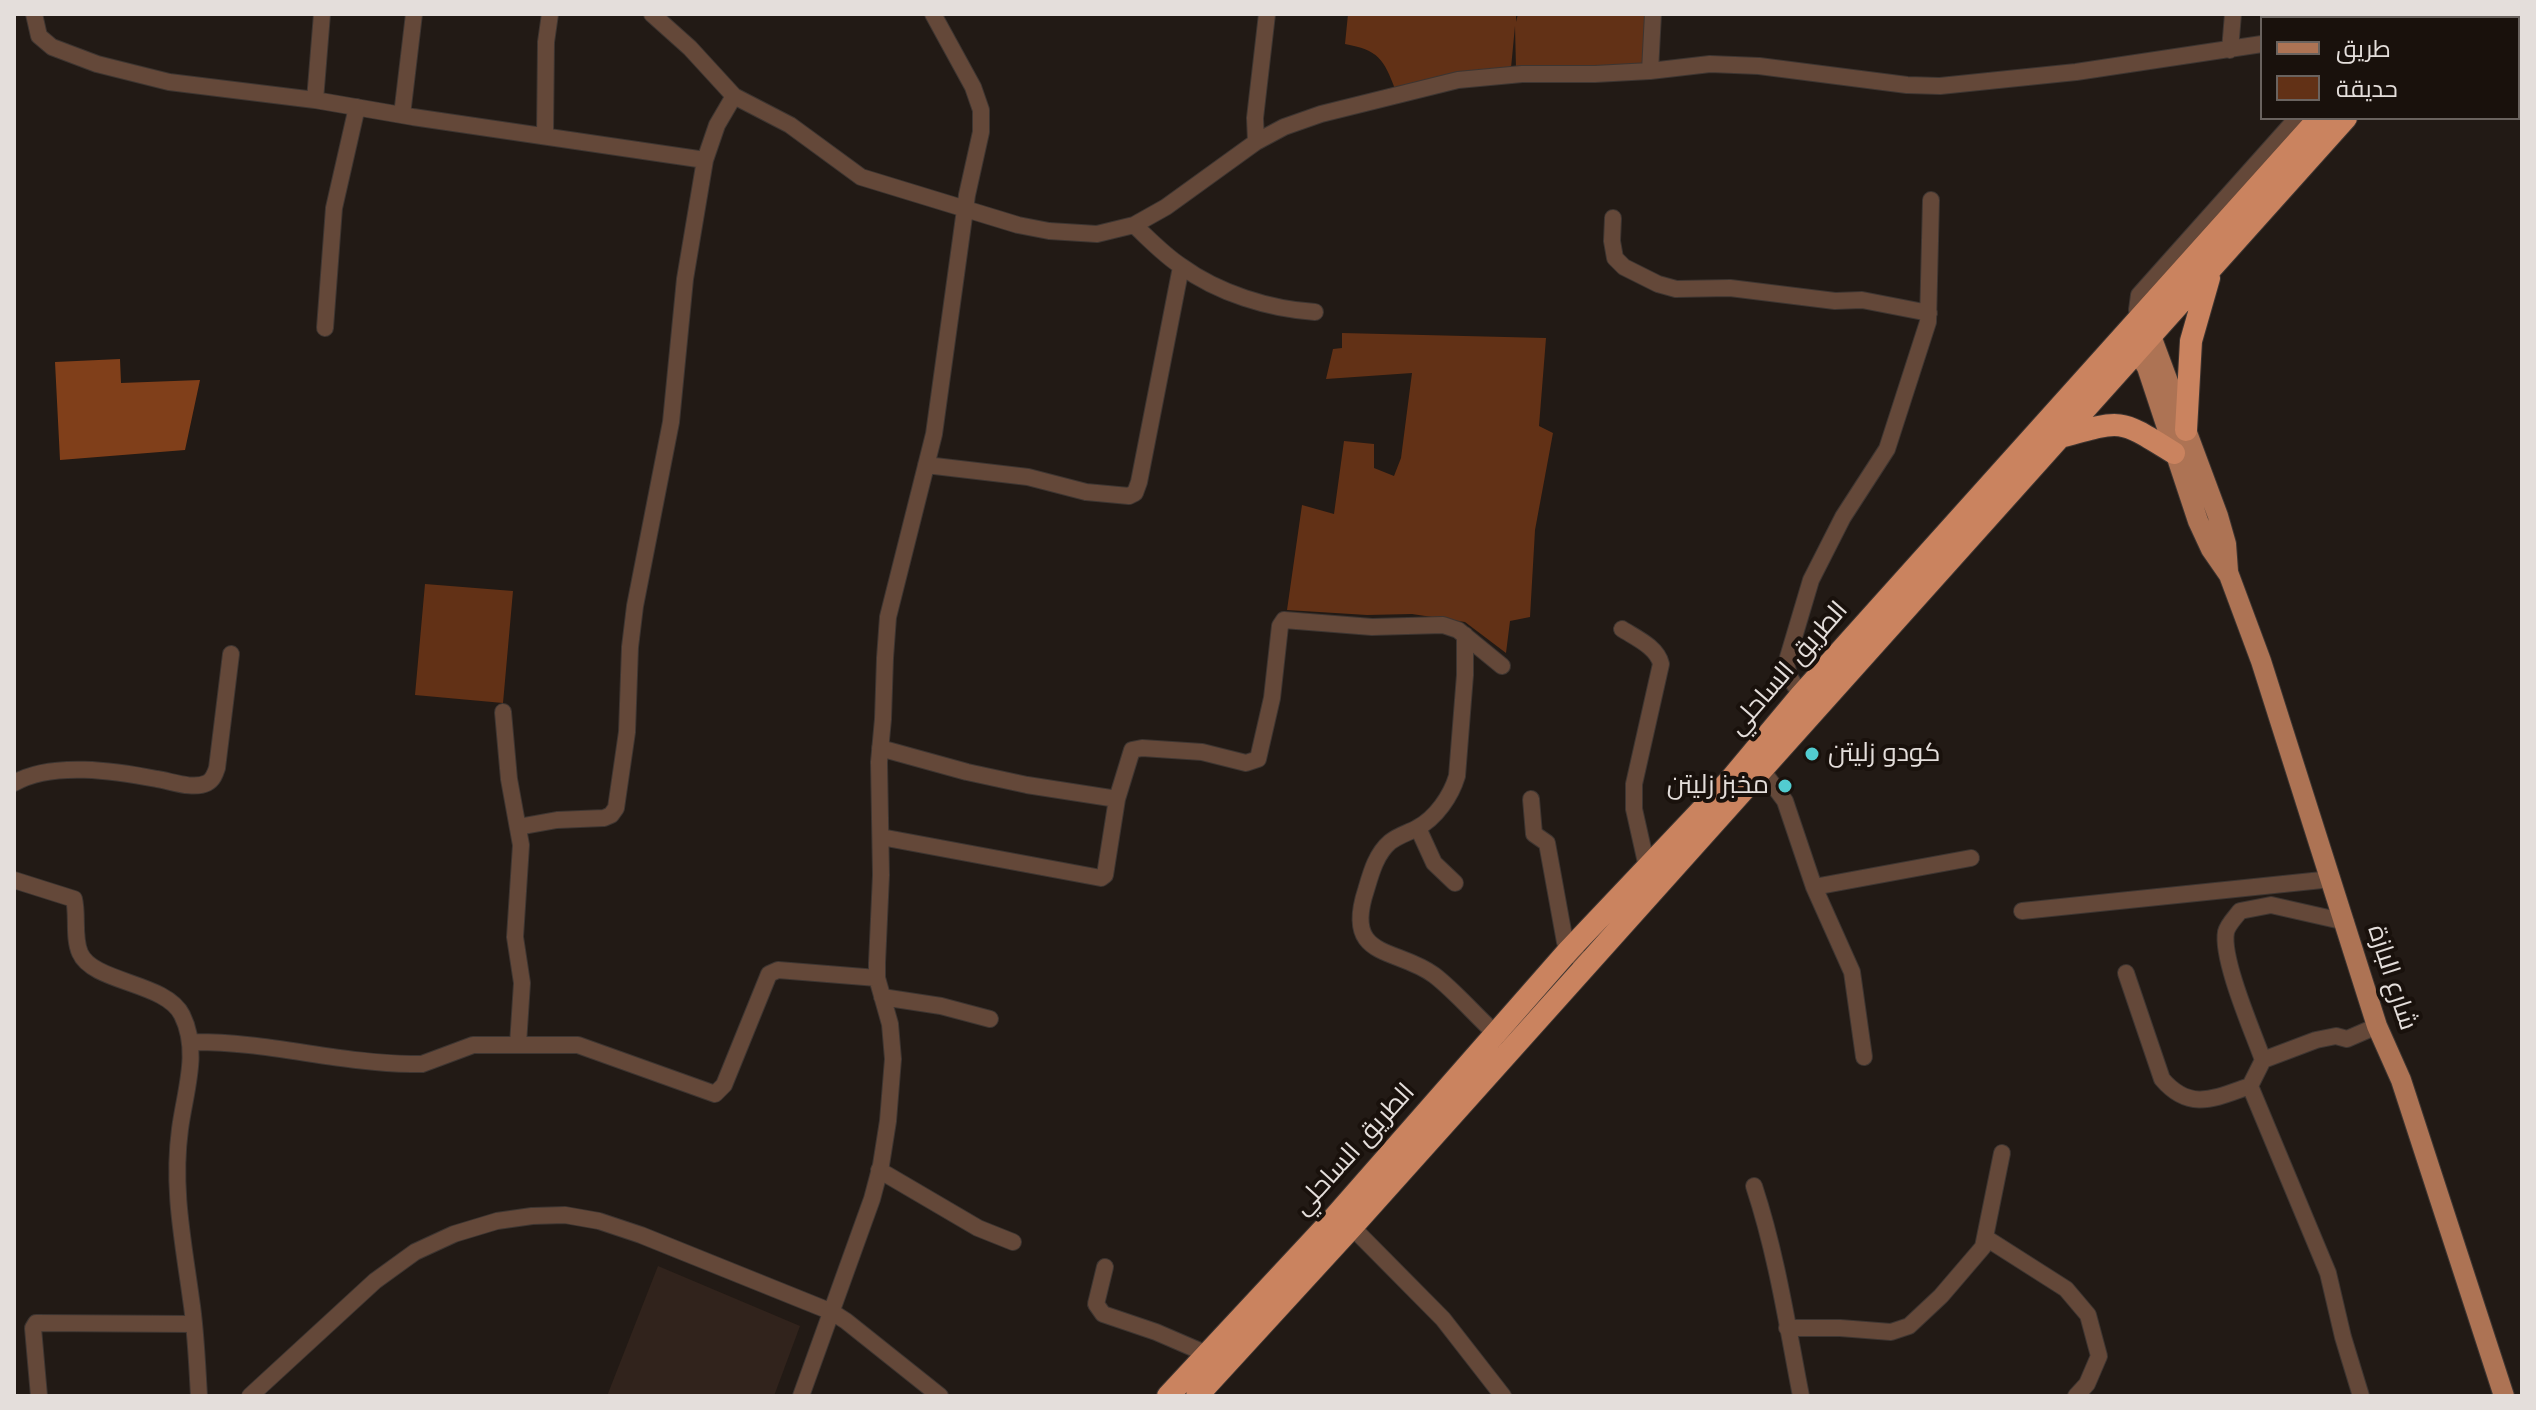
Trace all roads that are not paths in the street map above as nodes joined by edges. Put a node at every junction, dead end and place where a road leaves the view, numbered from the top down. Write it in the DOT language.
graph roads {
  1 [pos="34,14"];
  2 [pos="322,14"];
  3 [pos="414,14"];
  4 [pos="550,14"];
  5 [pos="652,14"];
  6 [pos="933,14"];
  7 [pos="1267,14"];
  8 [pos="1653,14"];
  9 [pos="2233,14"];
  10 [pos="2260,44"];
  11 [pos="2230,50"];
  12 [pos="1650,71"];
  13 [pos="734,96"];
  14 [pos="315,100"];
  15 [pos="357,107"];
  16 [pos="402,115"];
  17 [pos="2295,120"];
  18 [pos="2317,120"];
  19 [pos="2344,120"];
  20 [pos="545,136"];
  21 [pos="1256,142"];
  22 [pos="705,160"];
  23 [pos="1931,200"];
  24 [pos="967,209"];
  25 [pos="1613,218"];
  26 [pos="1134,225"];
  27 [pos="1181,267"];
  28 [pos="2212,270"];
  29 [pos="1315,312"];
  30 [pos="1929,313"];
  31 [pos="325,328"];
  32 [pos="2139,335"];
  33 [pos="2186,430"];
  34 [pos="2060,437"];
  35 [pos="2174,453"];
  36 [pos="926,465"];
  37 [pos="2229,575"];
  38 [pos="1622,629"];
  39 [pos="1465,635"];
  40 [pos="231,654"];
  41 [pos="1502,666"];
  42 [pos="1801,695"];
  43 [pos="503,712"];
  44 [pos="880,748"];
  45 [pos="1762,770"];
  46 [pos="14,783"];
  47 [pos="1117,799"];
  48 [pos="1531,799"];
  49 [pos="518,827"];
  50 [pos="1418,828"];
  51 [pos="881,837"];
  52 [pos="1676,852"];
  53 [pos="1971,858"];
  54 [pos="1647,867"];
  55 [pos="2332,879"];
  56 [pos="14,880"];
  57 [pos="1455,883"];
  58 [pos="1814,887"];
  59 [pos="2022,911"];
  60 [pos="2346,922"];
  61 [pos="1577,957"];
  62 [pos="2126,973"];
  63 [pos="877,978"];
  64 [pos="882,997"];
  65 [pos="990,1019"];
  66 [pos="2377,1026"];
  67 [pos="1496,1034"];
  68 [pos="191,1042"];
  69 [pos="518,1044"];
  70 [pos="1864,1057"];
  71 [pos="2263,1060"];
  72 [pos="2250,1086"];
  73 [pos="2002,1153"];
  74 [pos="879,1170"];
  75 [pos="1754,1186"];
  76 [pos="1352,1227"];
  77 [pos="1986,1238"];
  78 [pos="1013,1242"];
  79 [pos="1105,1267"];
  80 [pos="832,1312"];
  81 [pos="193,1324"];
  82 [pos="1787,1328"];
  83 [pos="1207,1354"];
  84 [pos="39,1396"];
  85 [pos="199,1396"];
  86 [pos="250,1396"];
  87 [pos="801,1396"];
  88 [pos="940,1396"];
  89 [pos="1168,1396"];
  90 [pos="1197,1396"];
  91 [pos="1503,1396"];
  92 [pos="1801,1396"];
  93 [pos="2076,1396"];
  94 [pos="2361,1396"];
  95 [pos="2504,1396"];
  1 -- 14 [label="street"];
  2 -- 14 [label="street"];
  3 -- 16 [label="street"];
  4 -- 20 [label="street"];
  5 -- 13 [label="street"];
  6 -- 24 [label="street"];
  7 -- 21 [label="street"];
  8 -- 12 [label="street"];
  9 -- 11 [label="street"];
  10 -- 11 [label="street"];
  11 -- 12 [label="street"];
  12 -- 21 [label="street"];
  13 -- 22 [label="street"];
  13 -- 24 [label="street"];
  14 -- 15 [label="street"];
  15 -- 16 [label="street"];
  15 -- 31 [label="street"];
  16 -- 20 [label="street"];
  17 -- 32 [label="street"];
  18 -- 32 [label="highway, الطريق الساحلي"];
  19 -- 28 [label="highway, الطريق الساحلي"];
  20 -- 22 [label="street"];
  21 -- 26 [label="street"];
  22 -- 49 [label="street"];
  23 -- 30 [label="street"];
  24 -- 26 [label="street"];
  24 -- 36 [label="street"];
  25 -- 30 [label="street"];
  26 -- 27 [label="street"];
  27 -- 29 [label="street"];
  27 -- 36 [label="street"];
  28 -- 32 [label="highway, الطريق الساحلي"];
  28 -- 33 [label="highway"];
  30 -- 42 [label="street"];
  32 -- 33 [label="main road, شارع البازة"];
  32 -- 34 [label="highway, الطريق الساحلي"];
  32 -- 35 [label="main road, شارع البازة"];
  32 -- 42 [label="highway, الطريق الساحلي"];
  33 -- 37 [label="main road, شارع البازة"];
  34 -- 35 [label="highway"];
  34 -- 45 [label="highway, الطريق الساحلي"];
  35 -- 37 [label="main road, شارع البازة"];
  36 -- 44 [label="street"];
  37 -- 55 [label="main road, شارع البازة"];
  38 -- 54 [label="street"];
  39 -- 41 [label="street"];
  39 -- 47 [label="street"];
  39 -- 50 [label="street"];
  40 -- 46 [label="street"];
  42 -- 52 [label="highway, الطريق الساحلي"];
  43 -- 49 [label="street"];
  44 -- 47 [label="street"];
  44 -- 51 [label="street"];
  45 -- 52 [label="highway, الطريق الساحلي"];
  45 -- 58 [label="street"];
  47 -- 51 [label="street"];
  48 -- 61 [label="street"];
  49 -- 69 [label="street"];
  50 -- 57 [label="street"];
  50 -- 67 [label="street"];
  51 -- 63 [label="street"];
  52 -- 54 [label="highway, الطريق الساحلي"];
  52 -- 61 [label="highway, الطريق الساحلي"];
  53 -- 58 [label="street"];
  54 -- 61 [label="highway, الطريق الساحلي"];
  55 -- 59 [label="street"];
  55 -- 60 [label="main road, شارع البازة"];
  56 -- 68 [label="street"];
  58 -- 70 [label="street"];
  60 -- 66 [label="main road, شارع البازة"];
  60 -- 71 [label="street"];
  61 -- 67 [label="highway, الطريق الساحلي"];
  61 -- 76 [label="highway, الطريق الساحلي"];
  62 -- 72 [label="street"];
  63 -- 64 [label="street"];
  63 -- 69 [label="street"];
  64 -- 65 [label="street"];
  64 -- 74 [label="street"];
  66 -- 71 [label="street"];
  66 -- 95 [label="main road, شارع البازة"];
  67 -- 83 [label="highway, الطريق الساحلي"];
  68 -- 69 [label="street"];
  68 -- 81 [label="street"];
  71 -- 72 [label="street"];
  72 -- 94 [label="street"];
  73 -- 77 [label="street"];
  74 -- 78 [label="street"];
  74 -- 80 [label="street"];
  75 -- 82 [label="street"];
  76 -- 90 [label="highway, الطريق الساحلي"];
  76 -- 91 [label="street"];
  77 -- 82 [label="street"];
  77 -- 93 [label="street"];
  79 -- 83 [label="street"];
  80 -- 86 [label="street"];
  80 -- 87 [label="street"];
  80 -- 88 [label="street"];
  81 -- 84 [label="street"];
  81 -- 85 [label="street"];
  82 -- 92 [label="street"];
  83 -- 89 [label="highway, الطريق الساحلي"];
}
